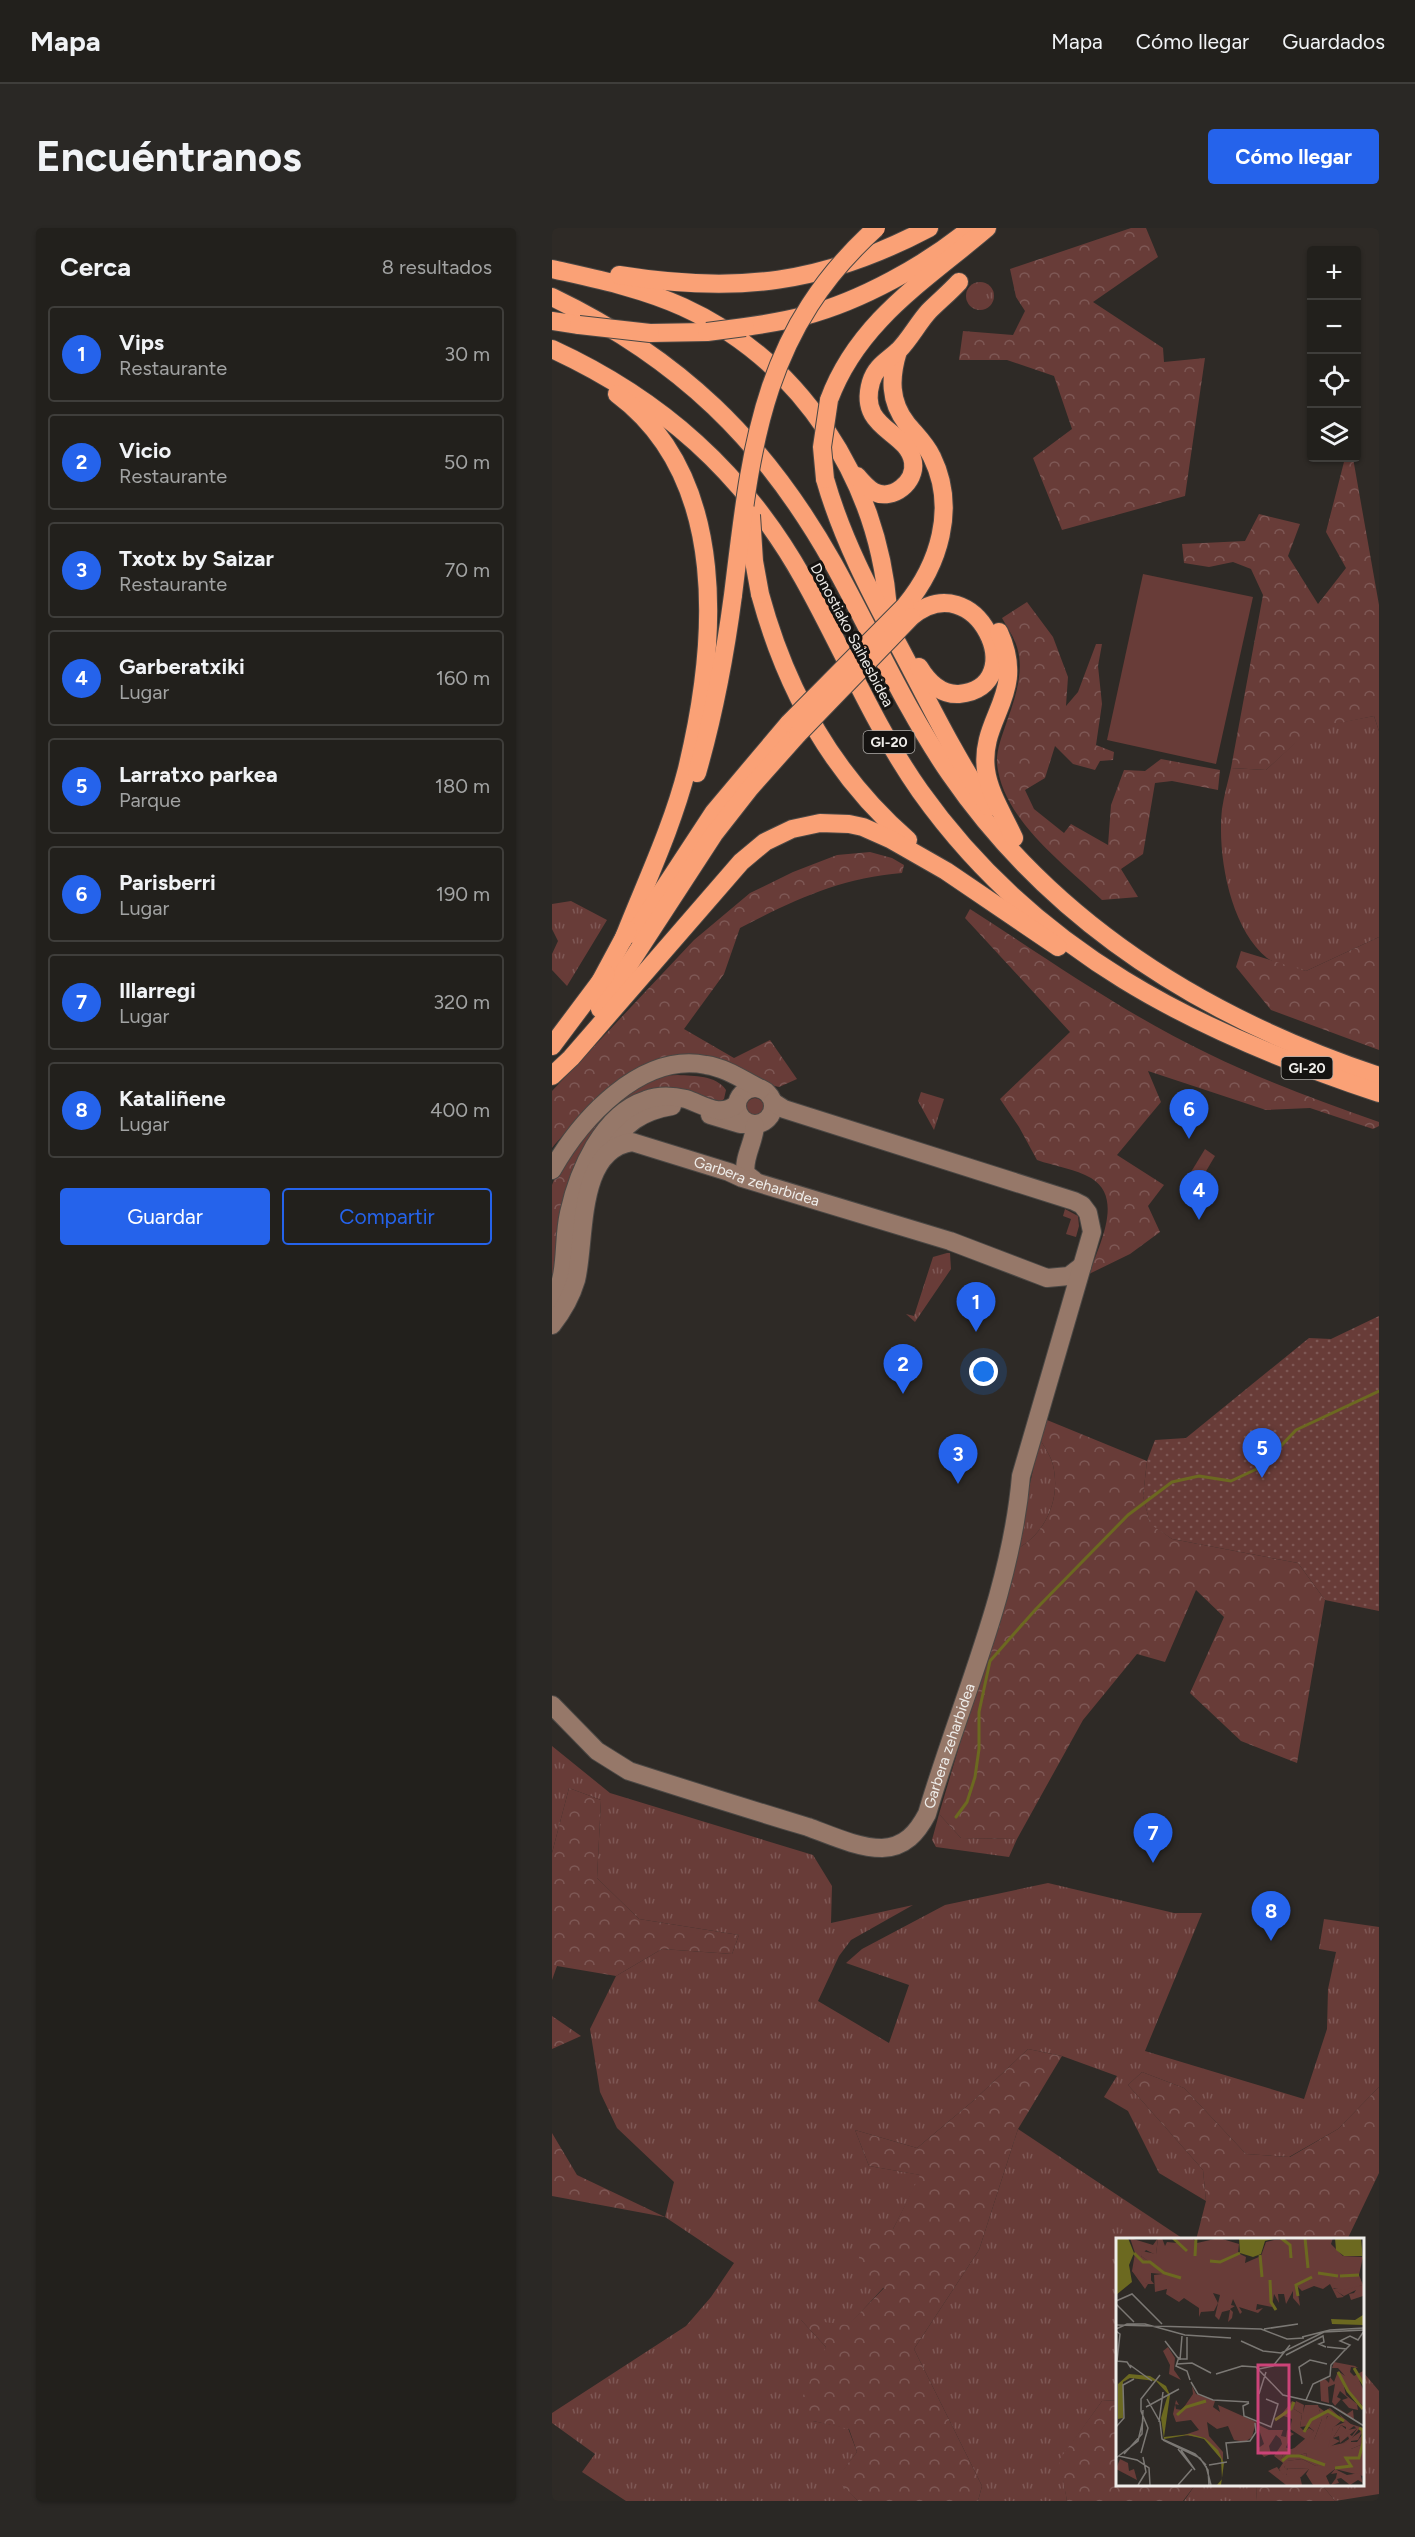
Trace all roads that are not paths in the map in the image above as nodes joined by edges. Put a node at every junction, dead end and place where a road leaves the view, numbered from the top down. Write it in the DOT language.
graph roads {
  1 [pos="876,228"];
  2 [pos="928,228"];
  3 [pos="971,228"];
  4 [pos="987,228"];
  5 [pos="552,263"];
  6 [pos="552,269"];
  7 [pos="959,282"];
  8 [pos="552,297"];
  9 [pos="552,321"];
  10 [pos="552,349"];
  11 [pos="898,351"];
  12 [pos="585,364"];
  13 [pos="751,462"];
  14 [pos="849,465"];
  15 [pos="850,546"];
  16 [pos="901,610"];
  17 [pos="793,729"];
  18 [pos="1014,838"];
  19 [pos="946,871"];
  20 [pos="623,940"];
  21 [pos="1095,963"];
  22 [pos="1151,969"];
  23 [pos="599,984"];
  24 [pos="552,1046"];
  25 [pos="571,1058"];
  26 [pos="552,1070"];
  27 [pos="656,1070"];
  28 [pos="552,1076"];
  29 [pos="1379,1076"];
  30 [pos="552,1080"];
  31 [pos="726,1083"];
  32 [pos="1379,1093"];
  33 [pos="767,1096"];
  34 [pos="698,1103"];
  35 [pos="738,1103"];
  36 [pos="752,1124"];
  37 [pos="605,1153"];
  38 [pos="552,1170"];
  39 [pos="754,1180"];
  40 [pos="1082,1266"];
  41 [pos="552,1302"];
  42 [pos="552,1325"];
  43 [pos="558,1710"];
  1 -- 13 [label="highway, bridge"];
  2 -- 5 [label="highway"];
  3 -- 9 [label="highway, bridge"];
  4 -- 15 [label="highway, bridge"];
  6 -- 14 [label="highway"];
  7 -- 11 [label="highway"];
  8 -- 22 [label="highway, Donostiako Saihesbidea / GI-20"];
  10 -- 12 [label="highway, GI-20"];
  11 -- 14 [label="highway"];
  11 -- 16 [label="highway"];
  12 -- 20 [label="highway"];
  12 -- 21 [label="highway, Donostiako Saihesbidea / GI-20"];
  13 -- 19 [label="highway, bridge"];
  13 -- 20 [label="highway, bridge"];
  14 -- 16 [label="highway"];
  15 -- 16 [label="highway"];
  15 -- 18 [label="highway"];
  16 -- 16 [label="highway"];
  16 -- 17 [label="highway, bridge"];
  16 -- 18 [label="highway"];
  17 -- 23 [label="highway"];
  17 -- 26 [label="highway"];
  18 -- 22 [label="highway"];
  19 -- 21 [label="highway"];
  19 -- 25 [label="highway"];
  20 -- 23 [label="highway"];
  21 -- 32 [label="highway, Donostiako Saihesbidea / GI-20"];
  22 -- 29 [label="highway, Donostiako Saihesbidea / GI-20"];
  23 -- 24 [label="highway"];
  25 -- 28 [label="highway"];
  25 -- 30 [label="highway"];
  27 -- 31 [label="street"];
  27 -- 33 [label="street, Garbera zeharbidea"];
  27 -- 38 [label="street, Garbera zeharbidea"];
  31 -- 34 [label="street"];
  31 -- 35 [label="street"];
  33 -- 35 [label="street"];
  33 -- 36 [label="street"];
  33 -- 40 [label="street, Garbera zeharbidea"];
  34 -- 35 [label="street"];
  34 -- 41 [label="street"];
  35 -- 36 [label="street"];
  36 -- 37 [label="street"];
  36 -- 39 [label="street"];
  37 -- 39 [label="street, Garbera zeharbidea"];
  37 -- 42 [label="street"];
  39 -- 40 [label="street, Garbera zeharbidea"];
  40 -- 43 [label="street, Garbera zeharbidea"];
}
